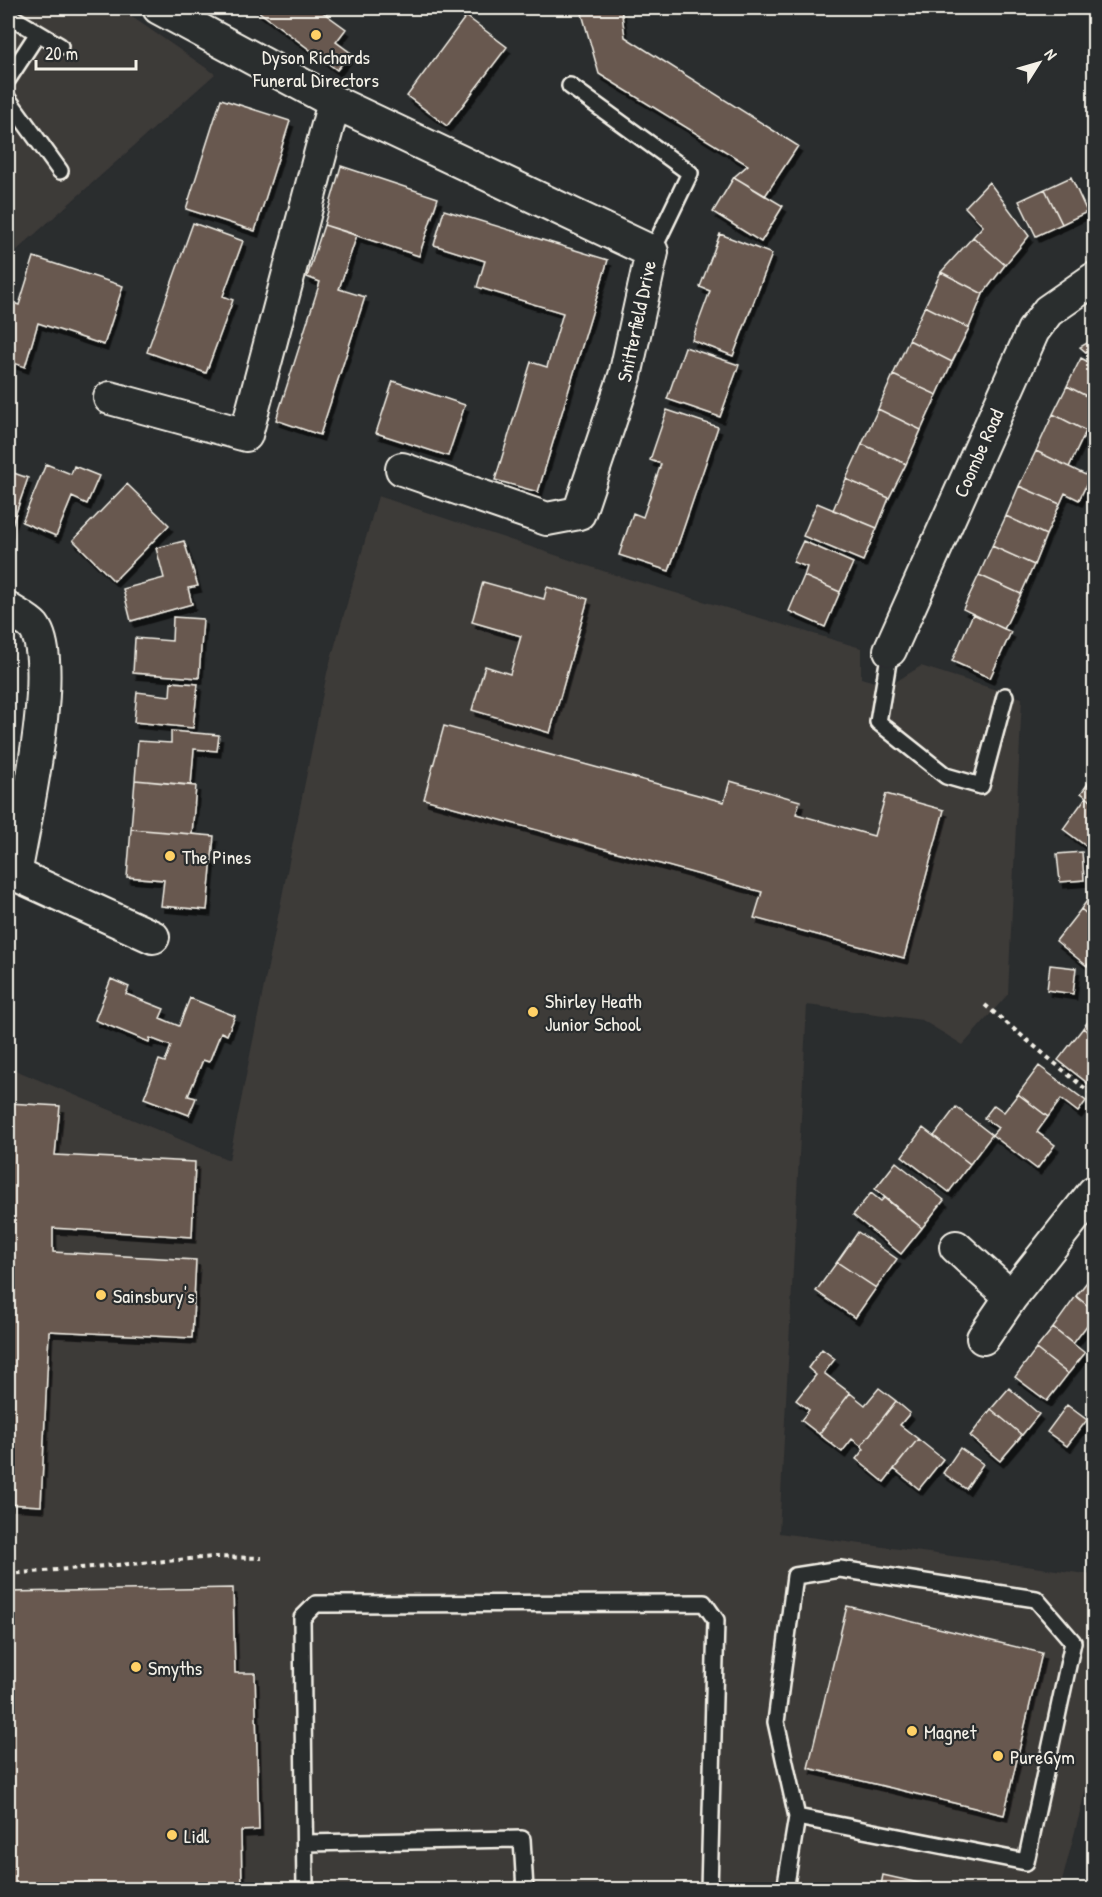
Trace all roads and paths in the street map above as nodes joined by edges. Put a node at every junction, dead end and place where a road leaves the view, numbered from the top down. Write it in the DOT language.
graph roads {
  1 [pos="159,8"];
  2 [pos="8,15"];
  3 [pos="38,33"];
  4 [pos="60,46"];
  5 [pos="8,80"];
  6 [pos="570,86"];
  7 [pos="8,99"];
  8 [pos="334,102"];
  9 [pos="60,171"];
  10 [pos="652,252"];
  11 [pos="1095,279"];
  12 [pos="111,398"];
  13 [pos="402,469"];
  14 [pos="8,609"];
  15 [pos="890,650"];
  16 [pos="1005,696"];
  17 [pos="11,873"];
  18 [pos="153,937"];
  19 [pos="985,1005"];
  20 [pos="1095,1096"];
  21 [pos="1095,1192"];
  22 [pos="956,1247"];
  23 [pos="1011,1297"];
  24 [pos="983,1338"];
  25 [pos="262,1557"];
  26 [pos="8,1574"];
  27 [pos="796,1817"];
  28 [pos="305,1843"];
  29 [pos="305,1890"];
  30 [pos="525,1890"];
  31 [pos="709,1890"];
  32 [pos="785,1890"];
  1 -- 8 [label="street, Snitterfield Drive"];
  2 -- 3 [label="lane"];
  3 -- 4 [label="lane"];
  3 -- 5 [label="lane"];
  6 -- 10 [label="lane"];
  7 -- 9 [label="lane"];
  8 -- 10 [label="street, Snitterfield Drive"];
  8 -- 12 [label="street"];
  10 -- 13 [label="street, Snitterfield Drive"];
  11 -- 15 [label="street, Coombe Road"];
  14 -- 17 [label="street"];
  15 -- 16 [label="lane"];
  17 -- 18 [label="street"];
  19 -- 20 [label="path"];
  21 -- 23 [label="street"];
  22 -- 23 [label="street"];
  23 -- 24 [label="street"];
  25 -- 26 [label="path"];
  27 -- 27 [label="lane"];
  27 -- 32 [label="lane"];
  28 -- 29 [label="lane"];
  28 -- 30 [label="lane"];
  28 -- 31 [label="lane"];
}
